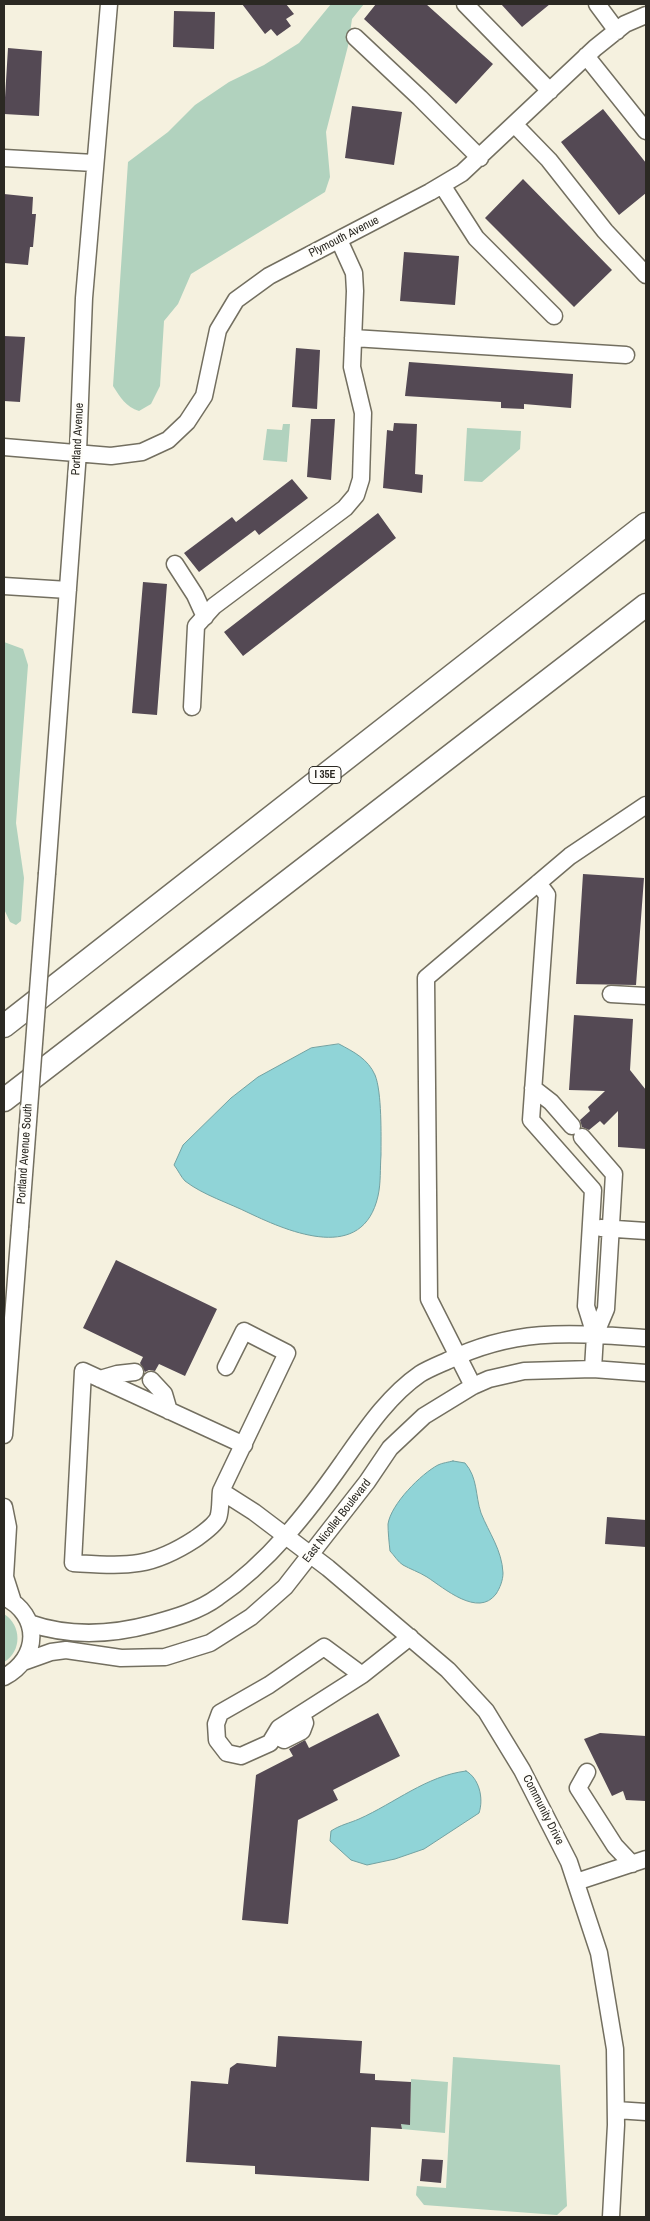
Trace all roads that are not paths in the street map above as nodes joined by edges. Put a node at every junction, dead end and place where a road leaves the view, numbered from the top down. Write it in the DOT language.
graph roads {
  1 [pos="108,4"];
  2 [pos="466,4"];
  3 [pos="597,4"];
  4 [pos="646,15"];
  5 [pos="617,31"];
  6 [pos="354,37"];
  7 [pos="586,56"];
  8 [pos="550,91"];
  9 [pos="515,125"];
  10 [pos="646,131"];
  11 [pos="4,158"];
  12 [pos="480,158"];
  13 [pos="94,163"];
  14 [pos="442,185"];
  15 [pos="339,240"];
  16 [pos="646,274"];
  17 [pos="554,316"];
  18 [pos="354,338"];
  19 [pos="626,355"];
  20 [pos="4,447"];
  21 [pos="78,452"];
  22 [pos="646,524"];
  23 [pos="175,564"];
  24 [pos="4,586"];
  25 [pos="68,590"];
  26 [pos="646,605"];
  27 [pos="205,616"];
  28 [pos="646,617"];
  29 [pos="544,684"];
  30 [pos="192,707"];
  31 [pos="646,805"];
  32 [pos="47,873"];
  33 [pos="538,883"];
  34 [pos="611,994"];
  35 [pos="646,996"];
  36 [pos="4,1026"];
  37 [pos="533,1088"];
  38 [pos="4,1100"];
  39 [pos="590,1227"];
  40 [pos="611,1228"];
  41 [pos="646,1231"];
  42 [pos="594,1335"];
  43 [pos="646,1338"];
  44 [pos="459,1355"];
  45 [pos="226,1367"];
  46 [pos="593,1369"];
  47 [pos="135,1372"];
  48 [pos="646,1373"];
  49 [pos="100,1380"];
  50 [pos="151,1380"];
  51 [pos="473,1386"];
  52 [pos="169,1411"];
  53 [pos="4,1435"];
  54 [pos="244,1445"];
  55 [pos="221,1491"];
  56 [pos="4,1507"];
  57 [pos="286,1536"];
  58 [pos="311,1554"];
  59 [pos="9,1600"];
  60 [pos="29,1623"];
  61 [pos="410,1637"];
  62 [pos="23,1662"];
  63 [pos="362,1675"];
  64 [pos="4,1677"];
  65 [pos="587,1772"];
  66 [pos="639,1862"];
  67 [pos="576,1882"];
  68 [pos="616,2110"];
  69 [pos="646,2112"];
  70 [pos="611,2217"];
  1 -- 13 [label="street, Portland Avenue"];
  2 -- 8 [label="street"];
  3 -- 5 [label="street"];
  4 -- 5 [label="street, Plymouth Avenue"];
  5 -- 7 [label="street, Plymouth Avenue"];
  6 -- 12 [label="street"];
  7 -- 8 [label="street, Plymouth Avenue"];
  7 -- 10 [label="street"];
  8 -- 9 [label="street, Plymouth Avenue"];
  9 -- 12 [label="street, Plymouth Avenue"];
  9 -- 16 [label="street"];
  11 -- 13 [label="street"];
  12 -- 14 [label="street, Plymouth Avenue"];
  13 -- 21 [label="street, Portland Avenue"];
  14 -- 15 [label="street, Plymouth Avenue"];
  14 -- 17 [label="street"];
  15 -- 18 [label="street"];
  15 -- 21 [label="street, Plymouth Avenue"];
  18 -- 19 [label="street"];
  18 -- 27 [label="street"];
  20 -- 21 [label="street, Plymouth Avenue"];
  21 -- 25 [label="street, Portland Avenue"];
  22 -- 36 [label="highway, I 35E"];
  23 -- 27 [label="street"];
  24 -- 25 [label="street"];
  25 -- 32 [label="street, Portland Avenue"];
  26 -- 29 [label="highway"];
  27 -- 30 [label="street"];
  28 -- 29 [label="highway"];
  29 -- 38 [label="highway"];
  31 -- 33 [label="street"];
  32 -- 53 [label="street, Portland Avenue South, bridge"];
  33 -- 37 [label="street"];
  33 -- 44 [label="street"];
  34 -- 35 [label="street"];
  37 -- 39 [label="street"];
  37 -- 40 [label="street"];
  39 -- 40 [label="street"];
  39 -- 42 [label="street"];
  40 -- 41 [label="street"];
  40 -- 42 [label="street"];
  42 -- 43 [label="street"];
  42 -- 44 [label="street"];
  42 -- 46 [label="street"];
  44 -- 51 [label="street"];
  44 -- 57 [label="street"];
  45 -- 54 [label="street"];
  46 -- 48 [label="street, East Nicollet Boulevard"];
  46 -- 51 [label="street, East Nicollet Boulevard"];
  47 -- 49 [label="street"];
  49 -- 52 [label="street"];
  49 -- 55 [label="street"];
  50 -- 52 [label="street"];
  51 -- 58 [label="street, East Nicollet Boulevard"];
  52 -- 54 [label="street"];
  54 -- 55 [label="street"];
  55 -- 57 [label="street, Community Drive"];
  56 -- 59 [label="street"];
  57 -- 58 [label="street, Community Drive"];
  57 -- 60 [label="street"];
  58 -- 61 [label="street, Community Drive"];
  58 -- 62 [label="street, East Nicollet Boulevard"];
  59 -- 60 [label="street"];
  60 -- 62 [label="street"];
  61 -- 63 [label="street"];
  61 -- 67 [label="street, Community Drive"];
  62 -- 64 [label="street"];
  63 -- 63 [label="street"];
  65 -- 66 [label="street"];
  66 -- 67 [label="street"];
  67 -- 68 [label="street, Community Drive"];
  68 -- 69 [label="street"];
  68 -- 70 [label="street, Community Drive"];
}
